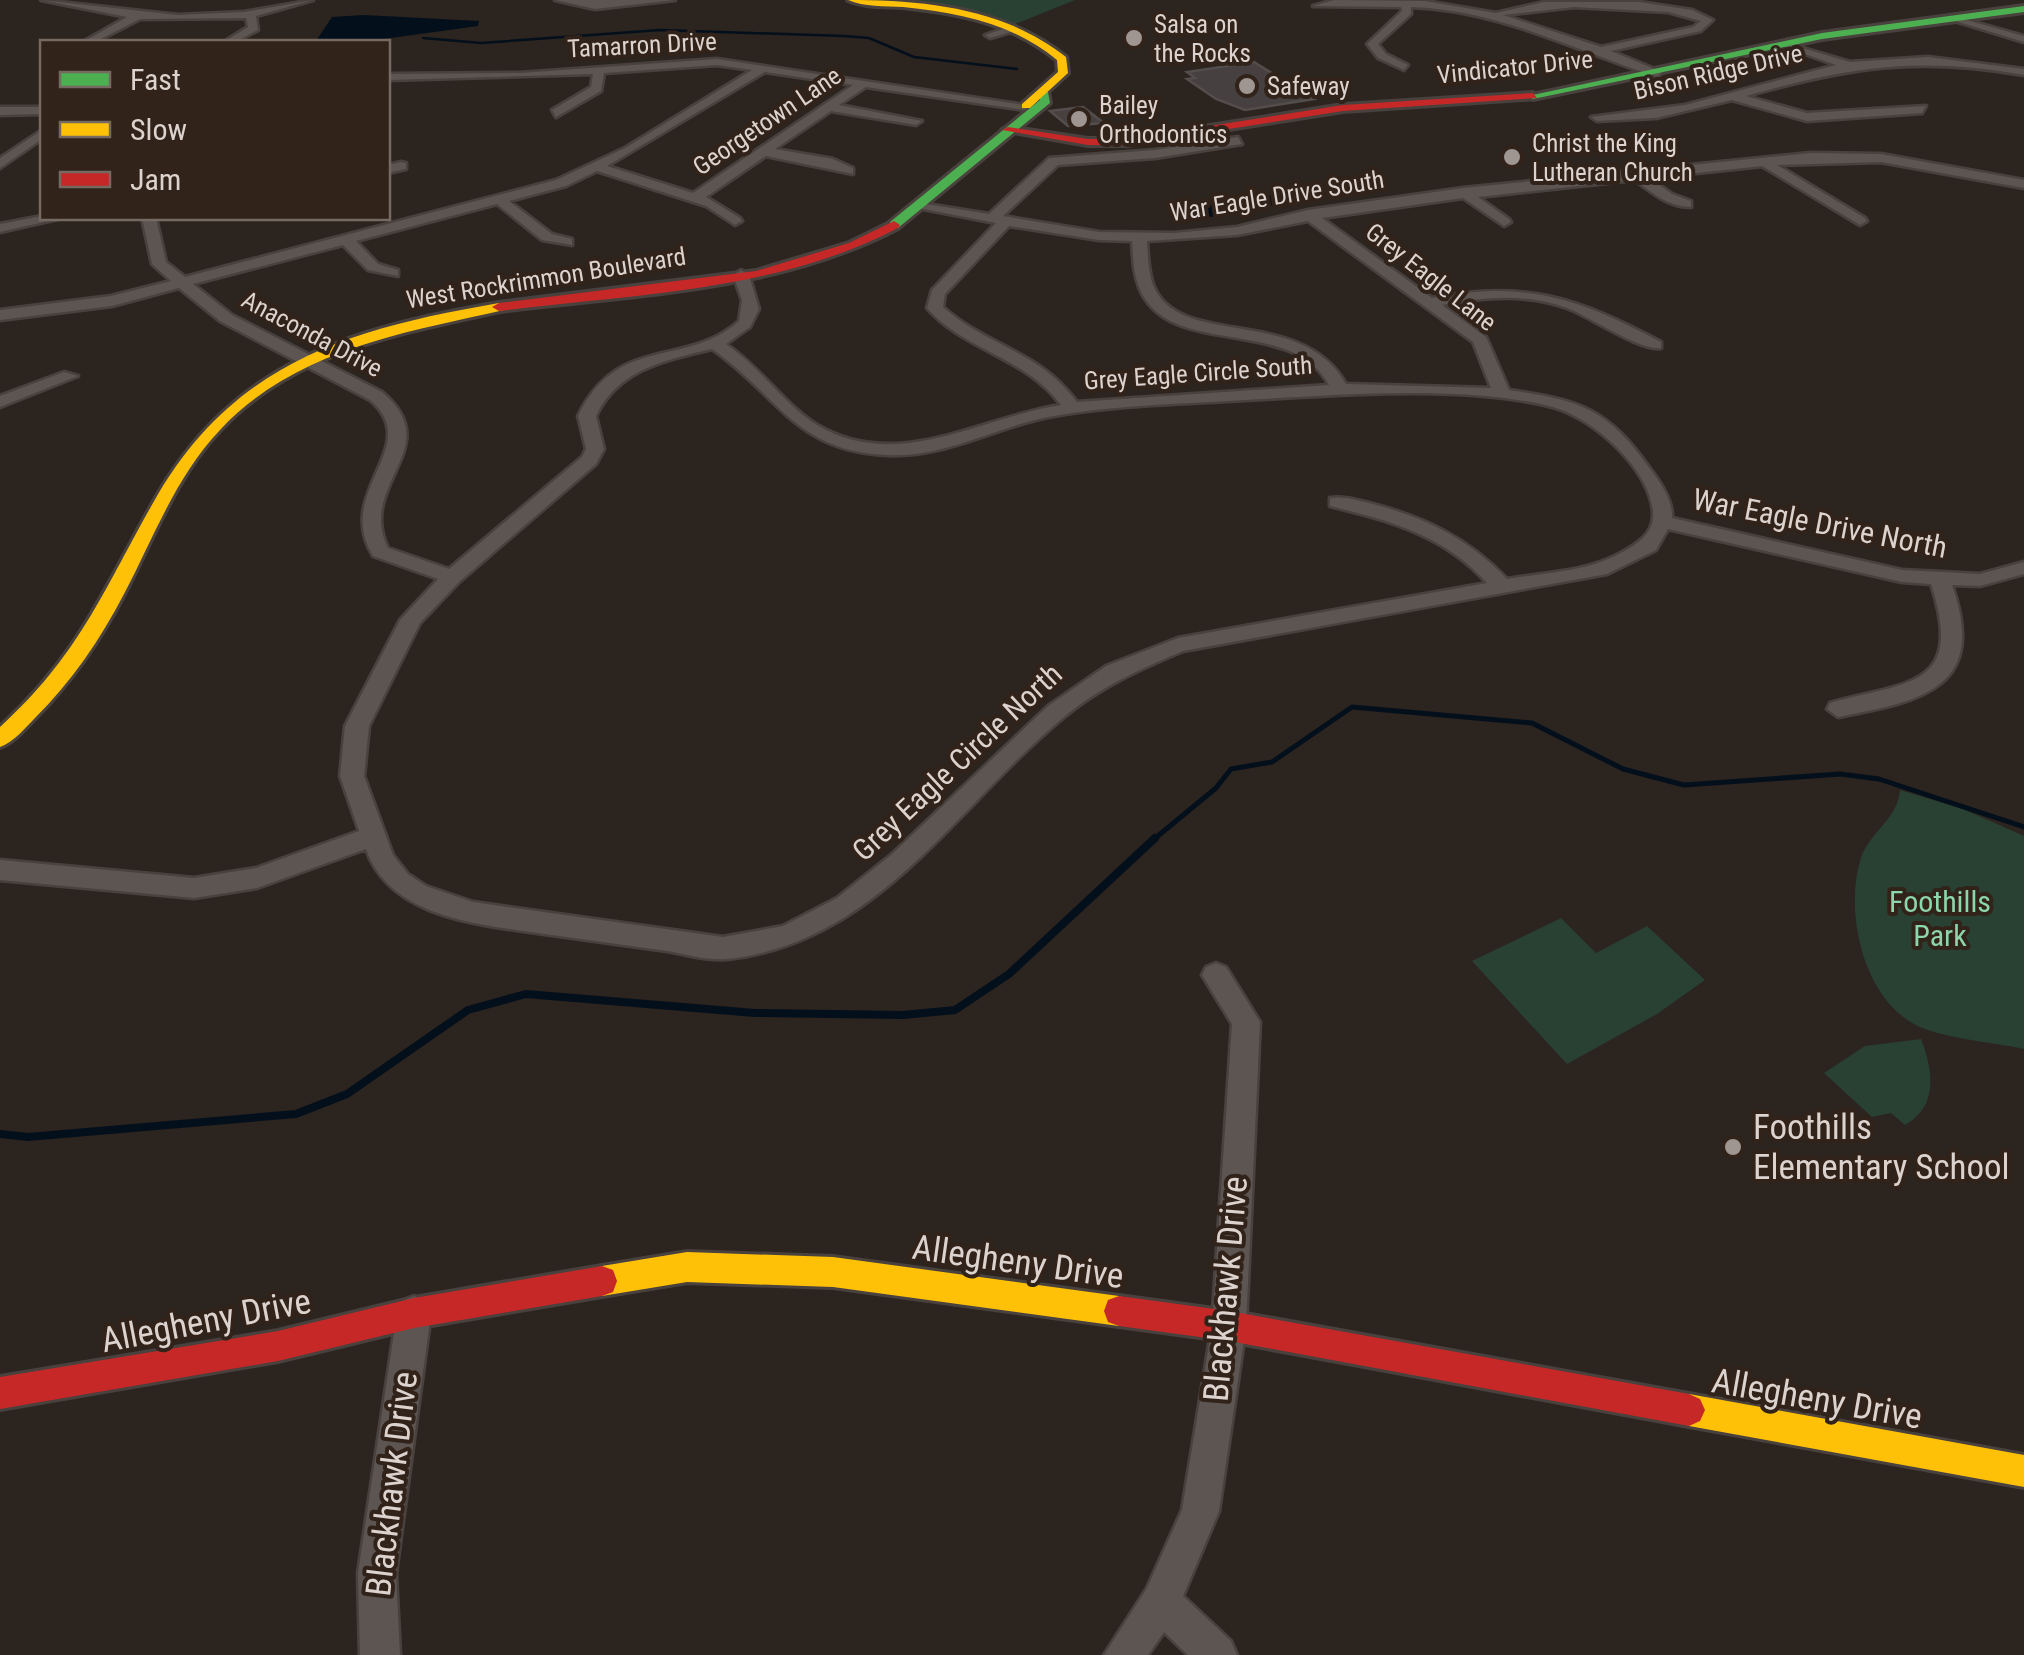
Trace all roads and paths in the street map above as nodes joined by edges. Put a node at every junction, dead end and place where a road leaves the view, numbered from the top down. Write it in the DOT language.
graph roads {
  1 [pos="46,0"];
  2 [pos="308,0"];
  3 [pos="670,0"];
  4 [pos="853,0"];
  5 [pos="1406,3"];
  6 [pos="568,4"];
  7 [pos="1318,6"];
  8 [pos="2024,9"];
  9 [pos="250,14"];
  10 [pos="1496,14"];
  11 [pos="136,17"];
  12 [pos="1956,18"];
  13 [pos="1014,28"];
  14 [pos="990,35"];
  15 [pos="2024,39"];
  16 [pos="92,40"];
  17 [pos="232,40"];
  18 [pos="1786,44"];
  19 [pos="1604,50"];
  20 [pos="824,64"];
  21 [pos="1850,66"];
  22 [pos="765,67"];
  23 [pos="1404,67"];
  24 [pos="599,69"];
  25 [pos="1664,72"];
  26 [pos="2024,72"];
  27 [pos="810,74"];
  28 [pos="390,77"];
  29 [pos="865,82"];
  30 [pos="1727,95"];
  31 [pos="1034,100"];
  32 [pos="830,107"];
  33 [pos="40,110"];
  34 [pos="1922,110"];
  35 [pos="0,111"];
  36 [pos="556,114"];
  37 [pos="1597,116"];
  38 [pos="916,121"];
  39 [pos="1008,130"];
  40 [pos="40,135"];
  41 [pos="1238,142"];
  42 [pos="767,152"];
  43 [pos="1764,162"];
  44 [pos="0,164"];
  45 [pos="600,168"];
  46 [pos="848,171"];
  47 [pos="1637,175"];
  48 [pos="2024,184"];
  49 [pos="1464,192"];
  50 [pos="695,198"];
  51 [pos="500,200"];
  52 [pos="1686,204"];
  53 [pos="920,207"];
  54 [pos="1308,214"];
  55 [pos="44,220"];
  56 [pos="153,220"];
  57 [pos="734,221"];
  58 [pos="998,221"];
  59 [pos="1860,221"];
  60 [pos="1504,222"];
  61 [pos="0,228"];
  62 [pos="1139,237"];
  63 [pos="348,241"];
  64 [pos="567,242"];
  65 [pos="393,272"];
  66 [pos="741,276"];
  67 [pos="184,282"];
  68 [pos="1429,303"];
  69 [pos="0,315"];
  70 [pos="716,343"];
  71 [pos="1655,345"];
  72 [pos="307,362"];
  73 [pos="70,376"];
  74 [pos="1340,389"];
  75 [pos="1502,394"];
  76 [pos="0,402"];
  77 [pos="1072,407"];
  78 [pos="1337,502"];
  79 [pos="1662,522"];
  80 [pos="2024,568"];
  81 [pos="452,577"];
  82 [pos="1940,581"];
  83 [pos="1502,587"];
  84 [pos="1838,709"];
  85 [pos="0,739"];
  86 [pos="372,836"];
  87 [pos="0,870"];
  88 [pos="1216,975"];
  89 [pos="414,1314"];
  90 [pos="1228,1326"];
  91 [pos="0,1393"];
  92 [pos="2024,1471"];
  93 [pos="1161,1602"];
  94 [pos="380,1655"];
  95 [pos="1124,1655"];
  96 [pos="1217,1655"];
  1 -- 11 [label="street"];
  2 -- 9 [label="street"];
  3 -- 6 [label="street"];
  4 -- 13 [label="main road"];
  5 -- 7 [label="street"];
  5 -- 10 [label="street"];
  5 -- 23 [label="street"];
  8 -- 12 [label="main road, Vindicator Drive"];
  9 -- 11 [label="street"];
  9 -- 17 [label="street"];
  10 -- 19 [label="street"];
  10 -- 19 [label="street"];
  11 -- 16 [label="street"];
  12 -- 15 [label="street"];
  12 -- 18 [label="main road, Vindicator Drive"];
  13 -- 14 [label="street"];
  13 -- 31 [label="main road, West Rockrimmon Boulevard"];
  18 -- 21 [label="street, Bison Ridge Drive"];
  18 -- 25 [label="main road, Vindicator Drive"];
  19 -- 25 [label="street"];
  20 -- 27 [label="street"];
  21 -- 26 [label="street, Bison Ridge Drive"];
  21 -- 30 [label="street, Bison Ridge Drive"];
  22 -- 24 [label="street, Tamarron Drive"];
  22 -- 27 [label="street, Tamarron Drive"];
  22 -- 45 [label="street"];
  24 -- 28 [label="street, Tamarron Drive"];
  24 -- 36 [label="street"];
  25 -- 39 [label="main road, Vindicator Drive"];
  27 -- 29 [label="street, Tamarron Drive"];
  29 -- 31 [label="street, Tamarron Drive"];
  29 -- 32 [label="street, Georgetown Lane"];
  30 -- 34 [label="street"];
  30 -- 37 [label="street, Bison Ridge Drive"];
  31 -- 39 [label="main road, West Rockrimmon Boulevard"];
  32 -- 38 [label="street"];
  32 -- 42 [label="street, Georgetown Lane"];
  33 -- 35 [label="street"];
  39 -- 53 [label="main road, West Rockrimmon Boulevard"];
  40 -- 44 [label="street"];
  41 -- 58 [label="street"];
  42 -- 46 [label="street"];
  42 -- 50 [label="street, Georgetown Lane"];
  43 -- 47 [label="street, War Eagle Drive South"];
  43 -- 48 [label="street, War Eagle Drive South"];
  43 -- 59 [label="street"];
  45 -- 50 [label="street"];
  45 -- 51 [label="street"];
  47 -- 49 [label="street, War Eagle Drive South"];
  47 -- 52 [label="street"];
  49 -- 54 [label="street, War Eagle Drive South"];
  49 -- 60 [label="street"];
  50 -- 57 [label="street"];
  51 -- 63 [label="street"];
  51 -- 64 [label="street"];
  53 -- 58 [label="street, War Eagle Drive South"];
  53 -- 66 [label="main road, West Rockrimmon Boulevard"];
  54 -- 62 [label="street, War Eagle Drive South"];
  54 -- 68 [label="street, Grey Eagle Lane"];
  55 -- 61 [label="street"];
  56 -- 67 [label="street, Anaconda Drive"];
  58 -- 62 [label="street, War Eagle Drive South"];
  58 -- 77 [label="street"];
  62 -- 74 [label="street"];
  63 -- 65 [label="street"];
  63 -- 67 [label="street"];
  66 -- 70 [label="street"];
  66 -- 72 [label="main road, West Rockrimmon Boulevard"];
  67 -- 69 [label="street"];
  67 -- 72 [label="street, Anaconda Drive"];
  68 -- 71 [label="street"];
  68 -- 75 [label="street, Grey Eagle Lane"];
  70 -- 77 [label="street, Grey Eagle Circle South"];
  70 -- 81 [label="street"];
  72 -- 81 [label="street, Anaconda Drive"];
  72 -- 85 [label="main road, West Rockrimmon Boulevard"];
  73 -- 76 [label="street"];
  74 -- 75 [label="street, Grey Eagle Circle South"];
  74 -- 77 [label="street, Grey Eagle Circle South"];
  75 -- 79 [label="street, Grey Eagle Circle South"];
  78 -- 83 [label="street"];
  79 -- 82 [label="street, War Eagle Drive North"];
  79 -- 83 [label="street, Grey Eagle Circle North"];
  80 -- 82 [label="street, War Eagle Drive North"];
  81 -- 86 [label="street"];
  82 -- 84 [label="street"];
  83 -- 86 [label="street, Grey Eagle Circle North"];
  86 -- 87 [label="street"];
  88 -- 90 [label="street, Blackhawk Drive"];
  89 -- 90 [label="main road, Allegheny Drive"];
  89 -- 91 [label="main road, Allegheny Drive"];
  89 -- 94 [label="street, Blackhawk Drive"];
  90 -- 92 [label="main road, Allegheny Drive"];
  90 -- 93 [label="street, Blackhawk Drive"];
  93 -- 95 [label="street, Blackhawk Drive"];
  93 -- 96 [label="street"];
}
